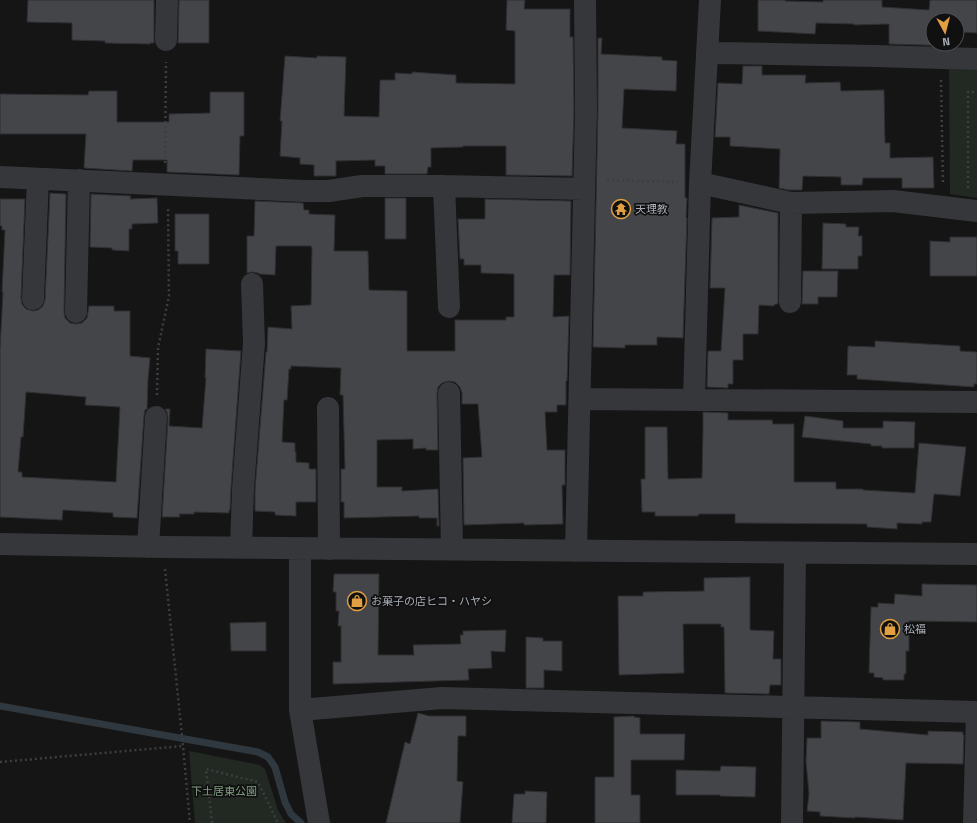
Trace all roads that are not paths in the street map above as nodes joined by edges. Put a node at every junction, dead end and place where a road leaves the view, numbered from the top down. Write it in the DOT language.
graph roads {
  1 [pos="167,0"];
  2 [pos="586,0"];
  3 [pos="710,0"];
  4 [pos="166,40"];
  5 [pos="707,53"];
  6 [pos="977,59"];
  7 [pos="0,177"];
  8 [pos="38,178"];
  9 [pos="79,180"];
  10 [pos="700,183"];
  11 [pos="584,184"];
  12 [pos="444,186"];
  13 [pos="975,201"];
  14 [pos="791,203"];
  15 [pos="252,284"];
  16 [pos="32,299"];
  17 [pos="790,302"];
  18 [pos="449,307"];
  19 [pos="76,312"];
  20 [pos="449,393"];
  21 [pos="580,399"];
  22 [pos="694,400"];
  23 [pos="977,402"];
  24 [pos="328,408"];
  25 [pos="156,417"];
  26 [pos="0,544"];
  27 [pos="155,547"];
  28 [pos="241,548"];
  29 [pos="300,548"];
  30 [pos="329,549"];
  31 [pos="452,550"];
  32 [pos="576,551"];
  33 [pos="795,553"];
  34 [pos="977,554"];
  35 [pos="794,707"];
  36 [pos="300,710"];
  37 [pos="977,712"];
  38 [pos="319,822"];
  39 [pos="792,823"];
  40 [pos="974,823"];
  1 -- 4 [label="street"];
  2 -- 11 [label="street"];
  3 -- 5 [label="street"];
  5 -- 6 [label="street"];
  5 -- 10 [label="street"];
  7 -- 8 [label="street"];
  8 -- 9 [label="street"];
  8 -- 16 [label="street"];
  9 -- 12 [label="street"];
  9 -- 19 [label="street"];
  10 -- 14 [label="street"];
  10 -- 22 [label="street"];
  11 -- 12 [label="street"];
  11 -- 21 [label="street"];
  12 -- 18 [label="street"];
  13 -- 14 [label="street"];
  14 -- 17 [label="street"];
  15 -- 28 [label="street"];
  20 -- 31 [label="street"];
  21 -- 22 [label="street"];
  21 -- 32 [label="street"];
  22 -- 23 [label="street"];
  24 -- 30 [label="street"];
  25 -- 27 [label="street"];
  26 -- 27 [label="street"];
  27 -- 28 [label="street"];
  28 -- 29 [label="street"];
  29 -- 30 [label="street"];
  29 -- 36 [label="street"];
  30 -- 31 [label="street"];
  31 -- 32 [label="street"];
  32 -- 33 [label="street"];
  33 -- 34 [label="street"];
  33 -- 35 [label="street"];
  35 -- 36 [label="street"];
  35 -- 37 [label="street"];
  35 -- 39 [label="street"];
  36 -- 38 [label="street"];
  37 -- 40 [label="street"];
}
